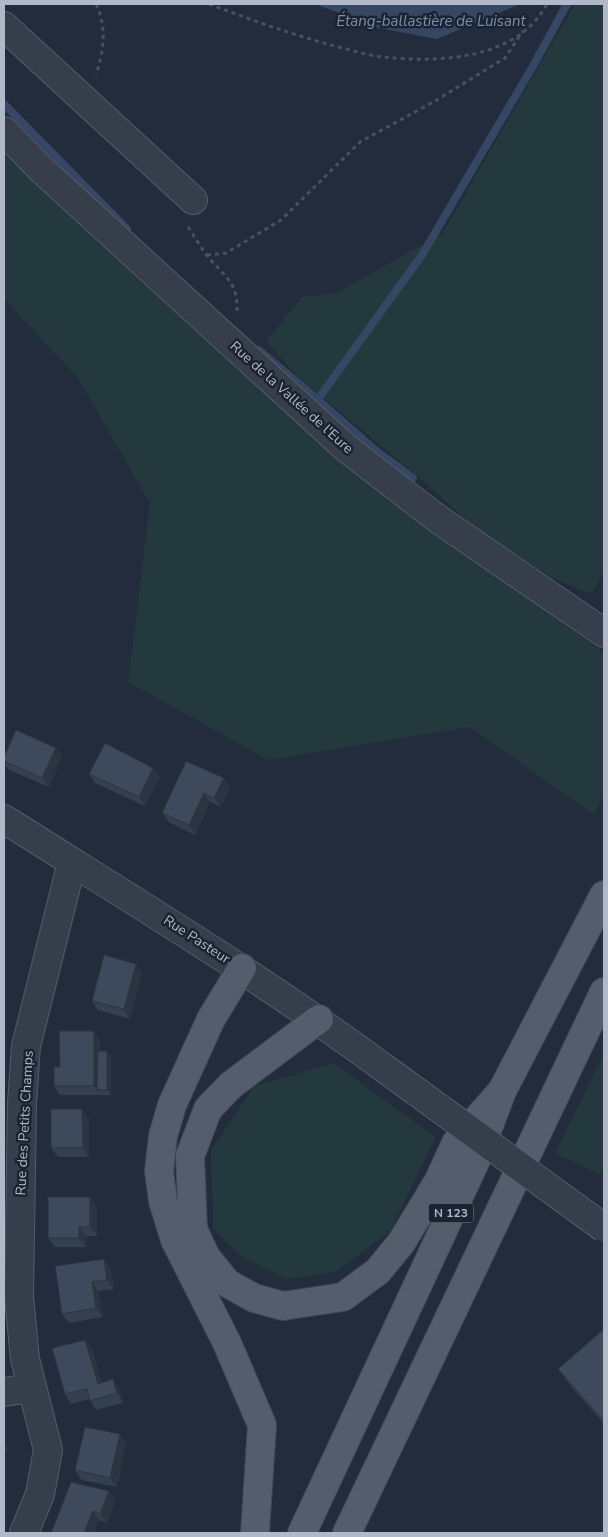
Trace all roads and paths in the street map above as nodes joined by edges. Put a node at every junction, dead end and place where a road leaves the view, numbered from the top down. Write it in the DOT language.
graph roads {
  1 [pos="209,4"];
  2 [pos="547,4"];
  3 [pos="4,26"];
  4 [pos="524,31"];
  5 [pos="4,131"];
  6 [pos="193,200"];
  7 [pos="207,255"];
  8 [pos="604,633"];
  9 [pos="4,819"];
  10 [pos="72,862"];
  11 [pos="604,894"];
  12 [pos="242,968"];
  13 [pos="604,992"];
  14 [pos="319,1020"];
  15 [pos="502,1091"];
  16 [pos="604,1228"];
  17 [pos="32,1388"];
  18 [pos="4,1392"];
  19 [pos="24,1533"];
  20 [pos="255,1533"];
  21 [pos="302,1533"];
  22 [pos="347,1533"];
  1 -- 4 [label="path"];
  2 -- 4 [label="path"];
  3 -- 6 [label="street"];
  4 -- 7 [label="path"];
  5 -- 8 [label="street, Rue de la Vallée de l'Eure"];
  9 -- 10 [label="street, Rue Pasteur"];
  10 -- 12 [label="street, Rue Pasteur"];
  10 -- 17 [label="street, Rue des Petits Champs"];
  11 -- 15 [label="main road, N 123"];
  12 -- 14 [label="street, Rue Pasteur"];
  12 -- 20 [label="main road"];
  13 -- 22 [label="main road, N 123"];
  14 -- 15 [label="main road"];
  14 -- 16 [label="street, Rue Pasteur, bridge"];
  15 -- 21 [label="main road, N 123"];
  17 -- 18 [label="street"];
  17 -- 19 [label="street, Rue des Petits Champs"];
}
